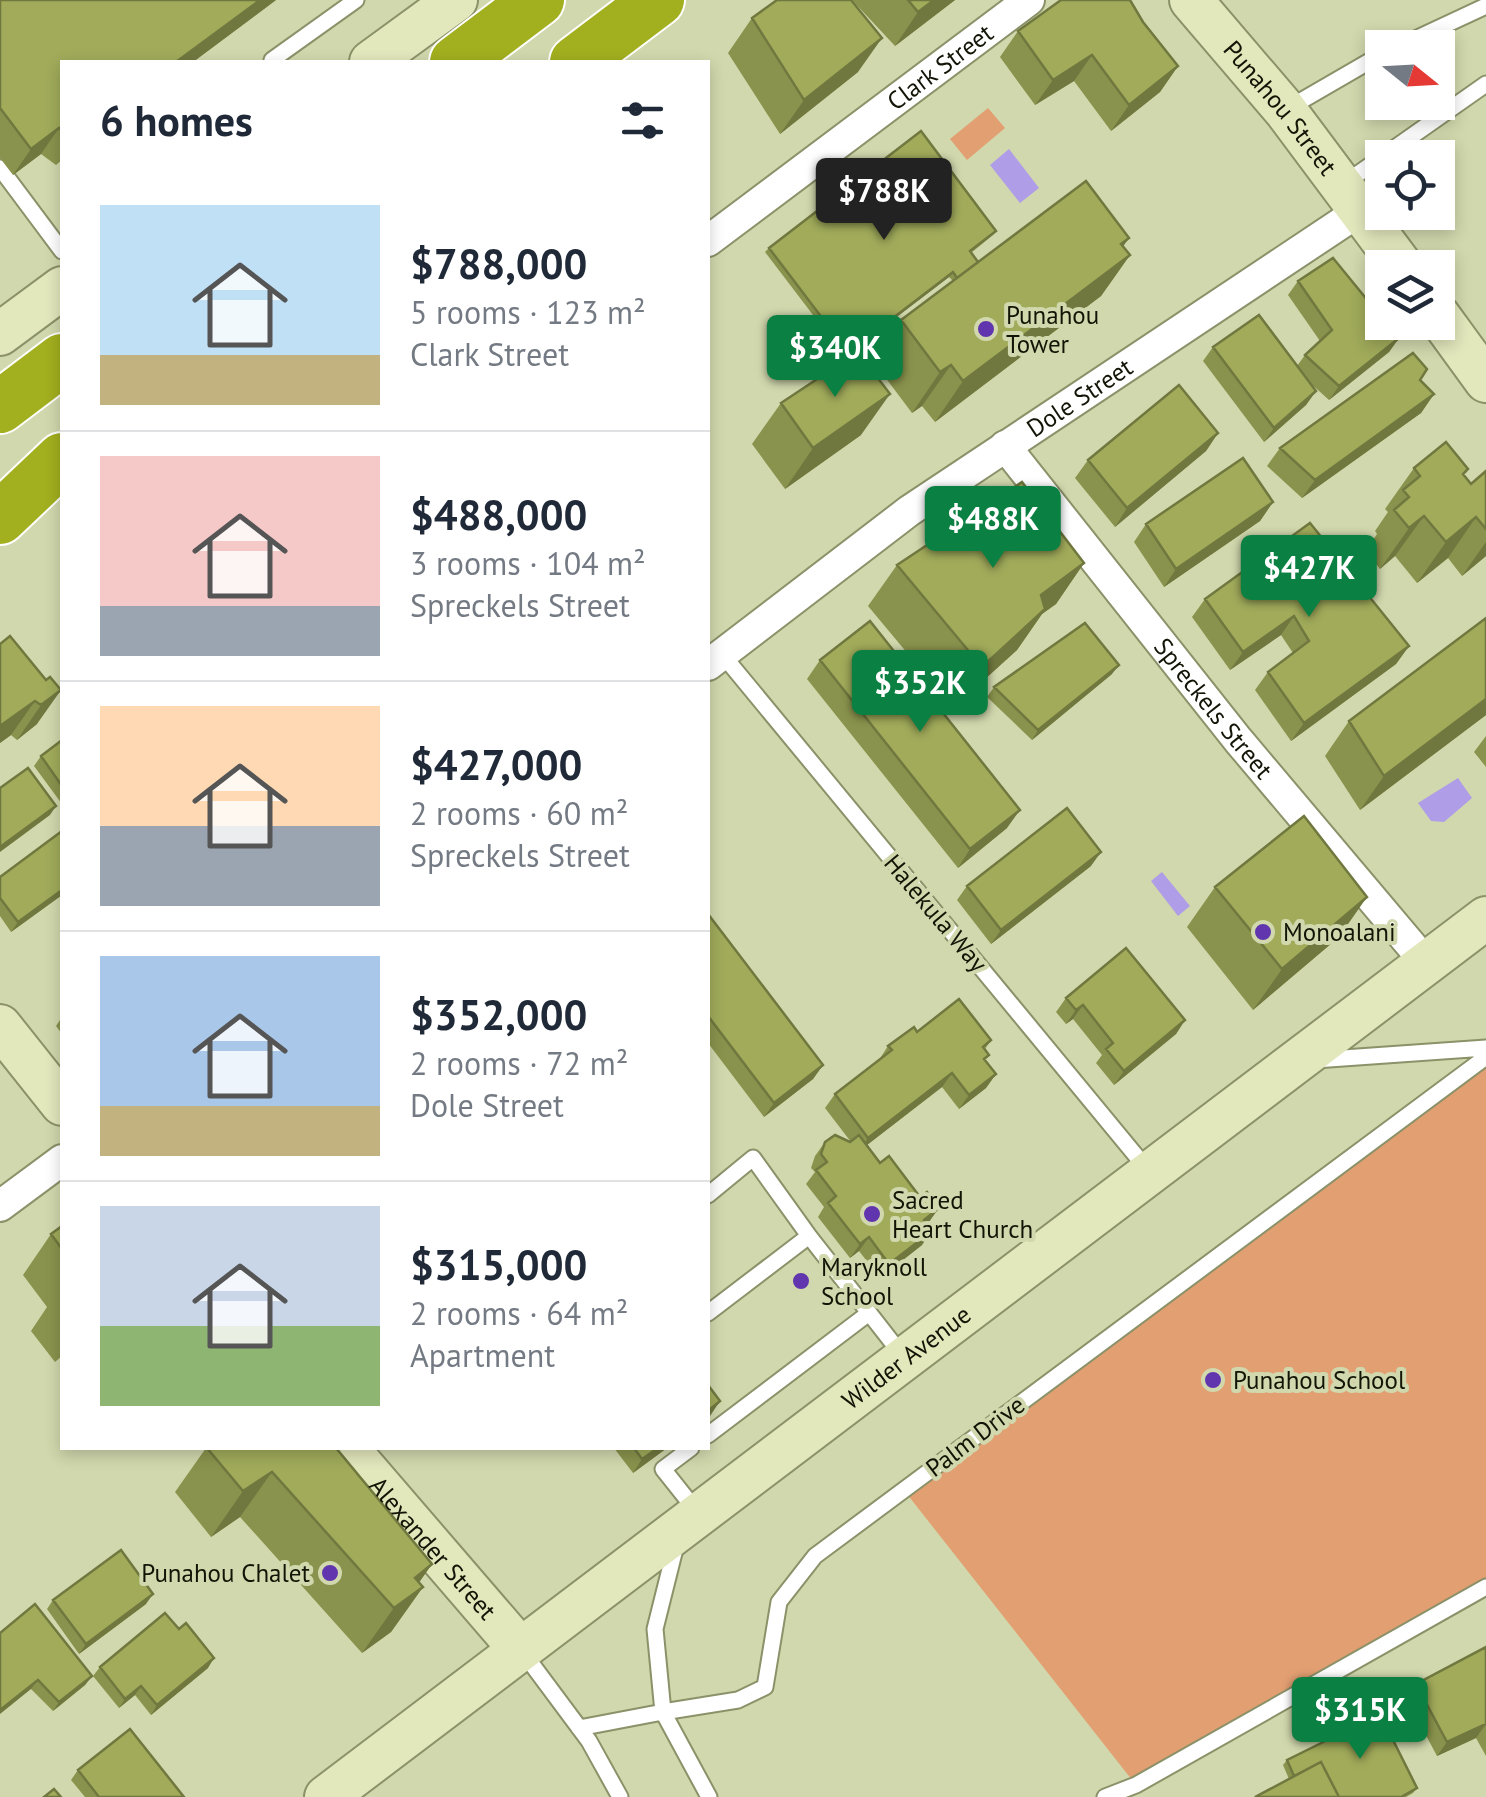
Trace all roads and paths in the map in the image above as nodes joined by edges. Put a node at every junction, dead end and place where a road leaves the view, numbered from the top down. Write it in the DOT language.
graph roads {
  1 [pos="356,0"];
  2 [pos="456,0"];
  3 [pos="538,0"];
  4 [pos="658,0"];
  5 [pos="1029,0"];
  6 [pos="1191,0"];
  7 [pos="1486,6"];
  8 [pos="1435,30"];
  9 [pos="272,60"];
  10 [pos="374,60"];
  11 [pos="459,60"];
  12 [pos="579,60"];
  13 [pos="1365,64"];
  14 [pos="1486,84"];
  15 [pos="1285,110"];
  16 [pos="0,168"];
  17 [pos="1352,198"];
  18 [pos="710,240"];
  19 [pos="60,248"];
  20 [pos="1390,250"];
  21 [pos="60,289"];
  22 [pos="0,334"];
  23 [pos="1455,338"];
  24 [pos="60,362"];
  25 [pos="1486,381"];
  26 [pos="0,407"];
  27 [pos="1005,446"];
  28 [pos="60,456"];
  29 [pos="60,457"];
  30 [pos="0,498"];
  31 [pos="0,518"];
  32 [pos="715,660"];
  33 [pos="1486,918"];
  34 [pos="1427,964"];
  35 [pos="0,1026"];
  36 [pos="1486,1048"];
  37 [pos="1486,1057"];
  38 [pos="1296,1062"];
  39 [pos="60,1101"];
  40 [pos="60,1161"];
  41 [pos="1149,1172"];
  42 [pos="710,1193"];
  43 [pos="0,1206"];
  44 [pos="809,1236"];
  45 [pos="710,1312"];
  46 [pos="869,1313"];
  47 [pos="905,1358"];
  48 [pos="710,1433"];
  49 [pos="349,1450"];
  50 [pos="688,1450"];
  51 [pos="690,1522"];
  52 [pos="1486,1587"];
  53 [pos="520,1649"];
  54 [pos="663,1712"];
  55 [pos="579,1728"];
  56 [pos="326,1797"];
  57 [pos="620,1797"];
  58 [pos="710,1797"];
  59 [pos="1105,1797"];
  1 -- 9 [label="lane"];
  2 -- 10 [label="street"];
  3 -- 11 [label="highway"];
  4 -- 12 [label="highway"];
  5 -- 18 [label="street, Clark Street"];
  6 -- 15 [label="street, Punahou Street"];
  7 -- 8 [label="lane"];
  13 -- 15 [label="lane"];
  14 -- 17 [label="lane"];
  15 -- 17 [label="street, Punahou Street"];
  16 -- 19 [label="lane"];
  17 -- 20 [label="street, Punahou Street"];
  17 -- 27 [label="street, Dole Street"];
  21 -- 22 [label="street"];
  23 -- 25 [label="street"];
  24 -- 26 [label="highway"];
  27 -- 32 [label="street, Dole Street"];
  27 -- 34 [label="street, Spreckels Street"];
  28 -- 30 [label="highway"];
  29 -- 31 [label="highway"];
  32 -- 41 [label="lane, Halekula Way"];
  33 -- 34 [label="street, Wilder Avenue"];
  34 -- 38 [label="street, Wilder Avenue"];
  35 -- 39 [label="street"];
  36 -- 38 [label="lane"];
  37 -- 54 [label="lane, Palm Drive"];
  38 -- 41 [label="street, Wilder Avenue"];
  40 -- 43 [label="street"];
  41 -- 47 [label="street, Wilder Avenue"];
  42 -- 44 [label="lane"];
  44 -- 45 [label="lane"];
  44 -- 46 [label="lane"];
  46 -- 47 [label="lane"];
  46 -- 48 [label="lane"];
  47 -- 51 [label="street, Wilder Avenue"];
  49 -- 53 [label="street, Alexander Street"];
  50 -- 51 [label="lane"];
  51 -- 53 [label="street, Wilder Avenue"];
  51 -- 54 [label="lane"];
  52 -- 59 [label="lane"];
  53 -- 55 [label="lane"];
  53 -- 56 [label="street, Wilder Avenue"];
  54 -- 55 [label="lane"];
  54 -- 58 [label="lane"];
  55 -- 57 [label="lane"];
}
